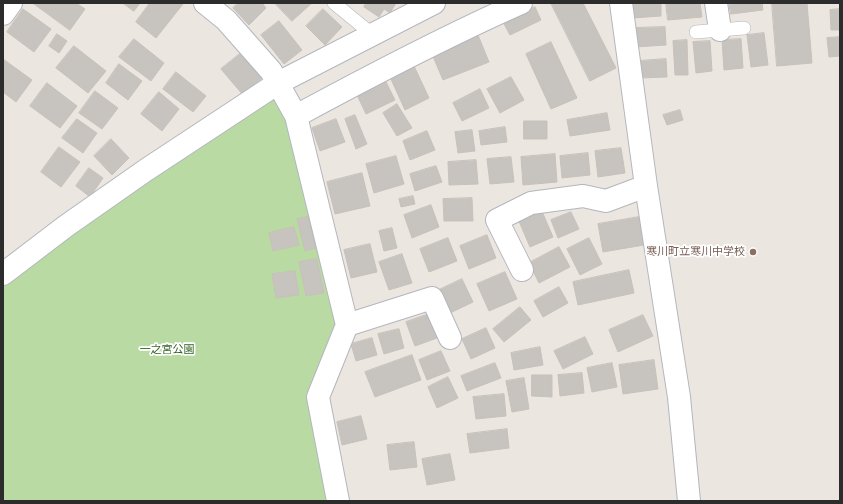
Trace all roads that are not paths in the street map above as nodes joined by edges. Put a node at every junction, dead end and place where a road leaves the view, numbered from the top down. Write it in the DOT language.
graph roads {
  1 [pos="11,3"];
  2 [pos="205,3"];
  3 [pos="334,3"];
  4 [pos="434,3"];
  5 [pos="521,3"];
  6 [pos="622,3"];
  7 [pos="716,3"];
  8 [pos="3,14"];
  9 [pos="744,28"];
  10 [pos="720,30"];
  11 [pos="696,32"];
  12 [pos="374,35"];
  13 [pos="278,83"];
  14 [pos="296,116"];
  15 [pos="646,186"];
  16 [pos="522,270"];
  17 [pos="3,274"];
  18 [pos="347,325"];
  19 [pos="450,338"];
  20 [pos="338,501"];
  21 [pos="689,501"];
  1 -- 8 [label="street"];
  2 -- 13 [label="street"];
  3 -- 12 [label="lane"];
  4 -- 12 [label="street"];
  5 -- 14 [label="street"];
  6 -- 15 [label="street"];
  7 -- 10 [label="street"];
  9 -- 10 [label="lane"];
  10 -- 11 [label="lane"];
  12 -- 13 [label="street"];
  13 -- 14 [label="street"];
  13 -- 17 [label="street"];
  14 -- 18 [label="street"];
  15 -- 16 [label="street"];
  15 -- 21 [label="street"];
  18 -- 19 [label="street"];
  18 -- 20 [label="street"];
}
